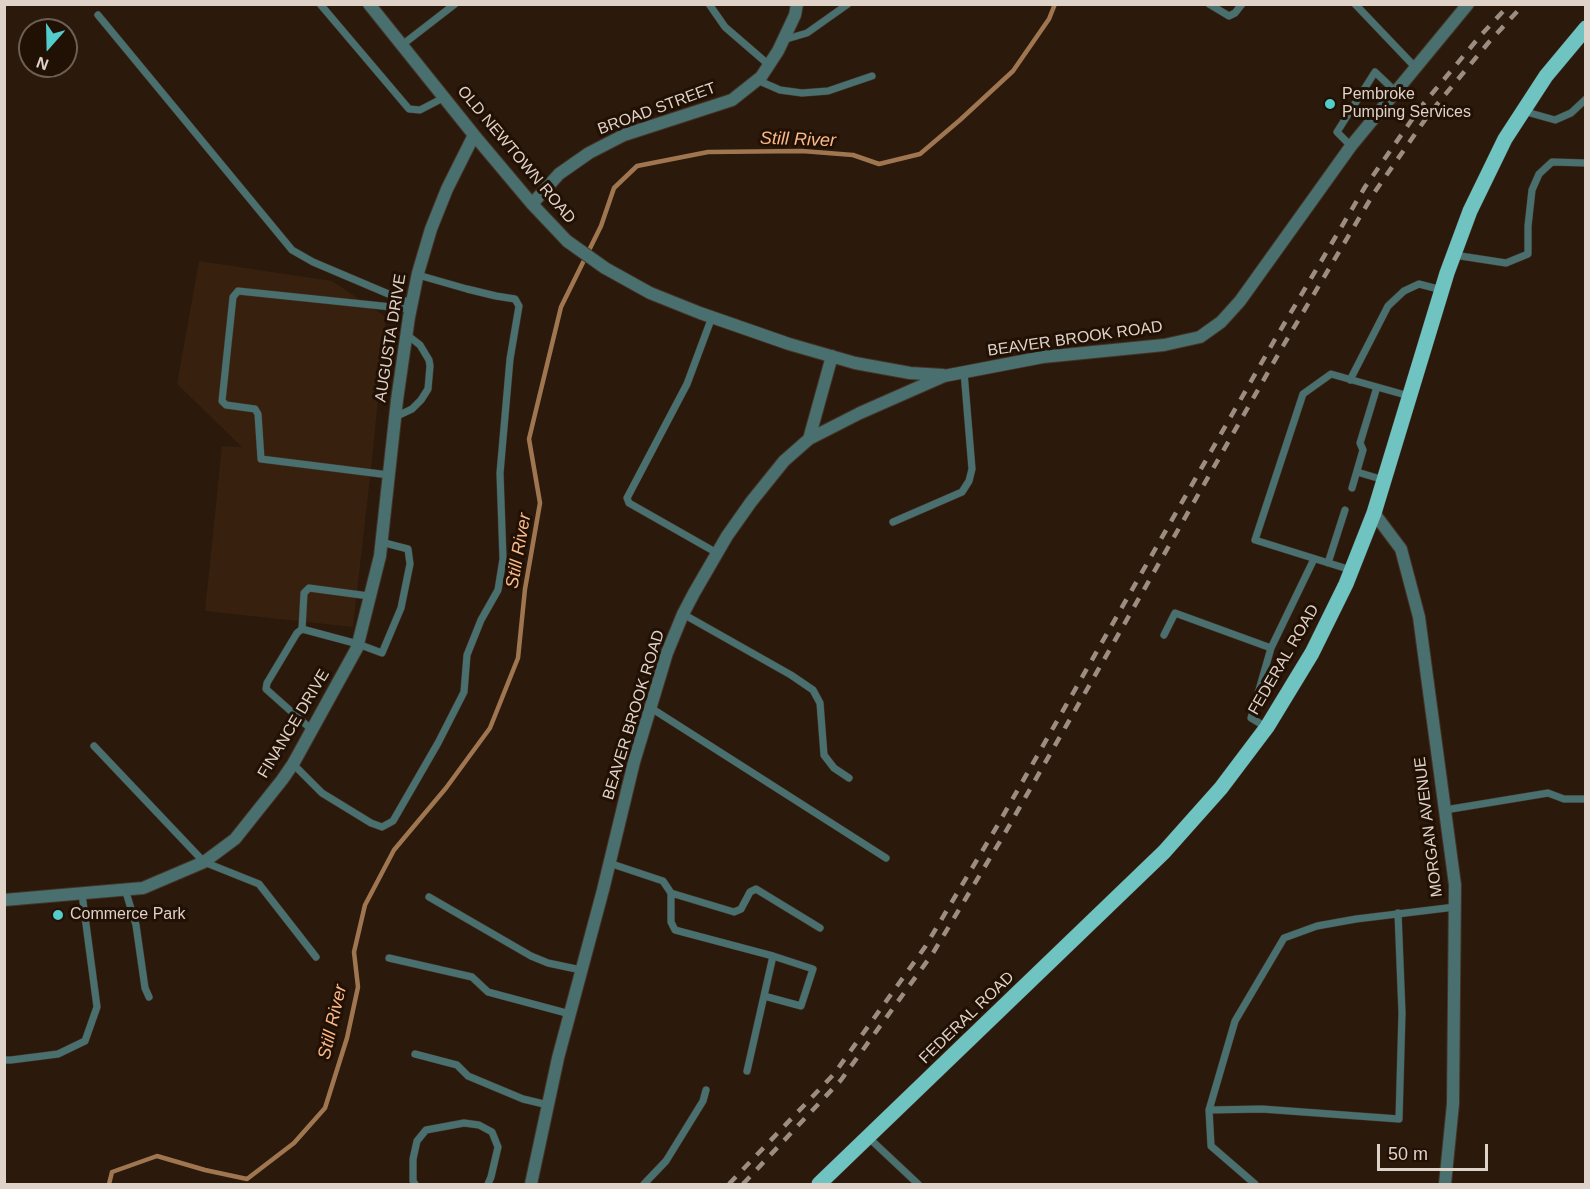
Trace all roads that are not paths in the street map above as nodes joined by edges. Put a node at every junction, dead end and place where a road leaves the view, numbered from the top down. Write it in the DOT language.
graph roads {
  1 [pos="320,4"];
  2 [pos="369,4"];
  3 [pos="455,4"];
  4 [pos="708,4"];
  5 [pos="797,4"];
  6 [pos="848,4"];
  7 [pos="1209,4"];
  8 [pos="1242,4"];
  9 [pos="1355,4"];
  10 [pos="1468,4"];
  11 [pos="98,15"];
  12 [pos="1586,28"];
  13 [pos="783,40"];
  14 [pos="402,45"];
  15 [pos="769,65"];
  16 [pos="1416,68"];
  17 [pos="872,76"];
  18 [pos="757,80"];
  19 [pos="1396,92"];
  20 [pos="445,97"];
  21 [pos="1586,99"];
  22 [pos="1523,111"];
  23 [pos="474,135"];
  24 [pos="1352,146"];
  25 [pos="1586,163"];
  26 [pos="532,204"];
  27 [pos="1454,255"];
  28 [pos="418,275"];
  29 [pos="1442,290"];
  30 [pos="411,306"];
  31 [pos="712,317"];
  32 [pos="406,335"];
  33 [pos="832,356"];
  34 [pos="964,372"];
  35 [pos="944,375"];
  36 [pos="1350,380"];
  37 [pos="1377,387"];
  38 [pos="1409,396"];
  39 [pos="395,417"];
  40 [pos="809,439"];
  41 [pos="1357,472"];
  42 [pos="389,475"];
  43 [pos="1384,480"];
  44 [pos="1352,488"];
  45 [pos="1344,510"];
  46 [pos="1374,513"];
  47 [pos="892,522"];
  48 [pos="381,542"];
  49 [pos="717,553"];
  50 [pos="380,556"];
  51 [pos="1314,559"];
  52 [pos="1328,564"];
  53 [pos="1351,571"];
  54 [pos="369,596"];
  55 [pos="683,614"];
  56 [pos="302,629"];
  57 [pos="1164,635"];
  58 [pos="358,644"];
  59 [pos="1271,648"];
  60 [pos="651,708"];
  61 [pos="1267,728"];
  62 [pos="312,730"];
  63 [pos="94,746"];
  64 [pos="293,764"];
  65 [pos="849,777"];
  66 [pos="1586,799"];
  67 [pos="1445,810"];
  68 [pos="886,858"];
  69 [pos="204,862"];
  70 [pos="609,863"];
  71 [pos="125,889"];
  72 [pos="671,893"];
  73 [pos="82,894"];
  74 [pos="429,897"];
  75 [pos="4,900"];
  76 [pos="1455,907"];
  77 [pos="1398,914"];
  78 [pos="820,928"];
  79 [pos="773,956"];
  80 [pos="316,957"];
  81 [pos="389,958"];
  82 [pos="581,970"];
  83 [pos="764,996"];
  84 [pos="149,997"];
  85 [pos="570,1014"];
  86 [pos="415,1054"];
  87 [pos="4,1060"];
  88 [pos="747,1071"];
  89 [pos="706,1090"];
  90 [pos="548,1105"];
  91 [pos="1209,1110"];
  92 [pos="869,1138"];
  93 [pos="415,1185"];
  94 [pos="488,1185"];
  95 [pos="531,1185"];
  96 [pos="644,1185"];
  97 [pos="819,1185"];
  98 [pos="918,1185"];
  99 [pos="1255,1185"];
  100 [pos="1445,1185"];
  1 -- 20 [label="lane"];
  2 -- 14 [label="street, OLD NEWTOWN ROAD"];
  3 -- 14 [label="lane"];
  4 -- 15 [label="lane"];
  5 -- 13 [label="street, BROAD STREET"];
  6 -- 13 [label="lane"];
  7 -- 8 [label="lane"];
  9 -- 16 [label="lane"];
  10 -- 16 [label="street, BEAVER BROOK ROAD"];
  11 -- 30 [label="lane"];
  12 -- 22 [label="main road, FEDERAL ROAD"];
  13 -- 15 [label="street, BROAD STREET"];
  14 -- 20 [label="street, OLD NEWTOWN ROAD"];
  15 -- 18 [label="street, BROAD STREET"];
  16 -- 19 [label="street, BEAVER BROOK ROAD"];
  17 -- 18 [label="lane"];
  18 -- 26 [label="street, BROAD STREET"];
  19 -- 24 [label="street, BEAVER BROOK ROAD"];
  19 -- 24 [label="lane"];
  20 -- 23 [label="street, OLD NEWTOWN ROAD"];
  21 -- 22 [label="lane"];
  22 -- 27 [label="main road, FEDERAL ROAD"];
  23 -- 26 [label="street, OLD NEWTOWN ROAD"];
  23 -- 28 [label="street, AUGUSTA DRIVE"];
  24 -- 34 [label="street, BEAVER BROOK ROAD"];
  25 -- 27 [label="lane"];
  26 -- 31 [label="street, OLD NEWTOWN ROAD"];
  27 -- 29 [label="main road, FEDERAL ROAD"];
  28 -- 30 [label="street, AUGUSTA DRIVE"];
  28 -- 64 [label="lane"];
  29 -- 36 [label="lane"];
  29 -- 38 [label="main road, FEDERAL ROAD"];
  30 -- 32 [label="street, AUGUSTA DRIVE"];
  30 -- 42 [label="lane"];
  31 -- 33 [label="street, OLD NEWTOWN ROAD"];
  31 -- 49 [label="lane"];
  32 -- 39 [label="street, AUGUSTA DRIVE"];
  32 -- 39 [label="lane"];
  33 -- 35 [label="street, OLD NEWTOWN ROAD"];
  33 -- 40 [label="street"];
  34 -- 35 [label="street, BEAVER BROOK ROAD"];
  34 -- 47 [label="lane"];
  35 -- 40 [label="street, BEAVER BROOK ROAD"];
  36 -- 37 [label="lane"];
  36 -- 51 [label="lane"];
  37 -- 38 [label="lane"];
  37 -- 41 [label="lane"];
  38 -- 43 [label="main road, FEDERAL ROAD"];
  39 -- 42 [label="street, AUGUSTA DRIVE"];
  40 -- 49 [label="street, BEAVER BROOK ROAD"];
  41 -- 43 [label="lane"];
  41 -- 44 [label="lane"];
  42 -- 48 [label="street, AUGUSTA DRIVE"];
  43 -- 46 [label="main road, FEDERAL ROAD"];
  45 -- 52 [label="lane"];
  46 -- 53 [label="main road, FEDERAL ROAD"];
  46 -- 67 [label="street, MORGAN AVENUE"];
  48 -- 50 [label="street, AUGUSTA DRIVE"];
  48 -- 58 [label="lane"];
  49 -- 55 [label="street, BEAVER BROOK ROAD"];
  50 -- 54 [label="street, FINANCE DRIVE"];
  51 -- 52 [label="lane"];
  51 -- 59 [label="lane"];
  52 -- 53 [label="lane"];
  53 -- 61 [label="main road, FEDERAL ROAD"];
  54 -- 56 [label="lane"];
  54 -- 58 [label="street, FINANCE DRIVE"];
  55 -- 60 [label="street, BEAVER BROOK ROAD"];
  55 -- 65 [label="lane"];
  56 -- 58 [label="lane"];
  56 -- 62 [label="lane"];
  57 -- 59 [label="lane"];
  58 -- 62 [label="street, FINANCE DRIVE"];
  59 -- 61 [label="lane"];
  60 -- 68 [label="lane"];
  60 -- 70 [label="street, BEAVER BROOK ROAD"];
  61 -- 92 [label="main road, FEDERAL ROAD"];
  62 -- 64 [label="street, FINANCE DRIVE"];
  63 -- 69 [label="lane"];
  64 -- 69 [label="street, FINANCE DRIVE"];
  66 -- 67 [label="lane"];
  67 -- 76 [label="street, MORGAN AVENUE"];
  69 -- 71 [label="street, FINANCE DRIVE"];
  69 -- 80 [label="lane"];
  70 -- 72 [label="lane"];
  70 -- 82 [label="street, BEAVER BROOK ROAD"];
  71 -- 73 [label="street, FINANCE DRIVE"];
  71 -- 84 [label="lane"];
  72 -- 78 [label="lane"];
  72 -- 79 [label="lane"];
  73 -- 75 [label="street, FINANCE DRIVE"];
  73 -- 87 [label="lane"];
  74 -- 82 [label="lane"];
  76 -- 77 [label="lane"];
  76 -- 100 [label="street, MORGAN AVENUE"];
  77 -- 91 [label="lane"];
  77 -- 91 [label="lane"];
  79 -- 83 [label="lane"];
  79 -- 83 [label="lane"];
  81 -- 85 [label="lane"];
  82 -- 85 [label="street, BEAVER BROOK ROAD"];
  83 -- 88 [label="lane"];
  85 -- 90 [label="street, BEAVER BROOK ROAD"];
  86 -- 90 [label="lane"];
  89 -- 96 [label="lane"];
  90 -- 95 [label="street, BEAVER BROOK ROAD"];
  91 -- 99 [label="lane"];
  92 -- 97 [label="main road, FEDERAL ROAD"];
  92 -- 98 [label="lane"];
  93 -- 94 [label="lane"];
}
